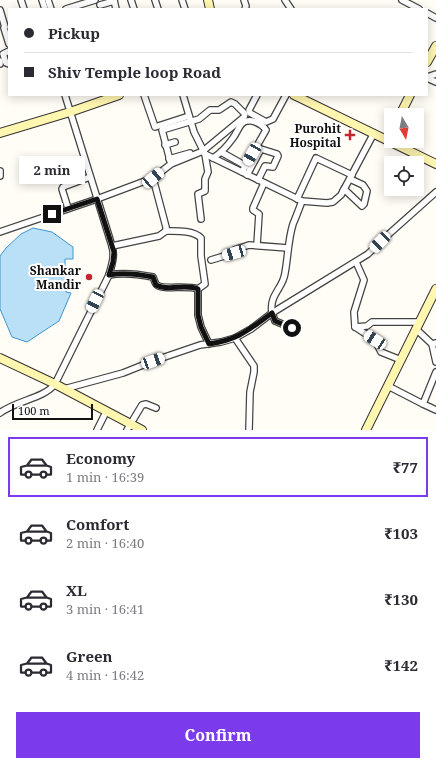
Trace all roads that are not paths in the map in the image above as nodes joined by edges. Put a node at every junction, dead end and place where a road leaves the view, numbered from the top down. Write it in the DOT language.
graph roads {
  1 [pos="95,0"];
  2 [pos="115,0"];
  3 [pos="285,0"];
  4 [pos="402,0"];
  5 [pos="100,5"];
  6 [pos="69,8"];
  7 [pos="288,8"];
  8 [pos="417,8"];
  9 [pos="0,10"];
  10 [pos="4,26"];
  11 [pos="8,35"];
  12 [pos="436,47"];
  13 [pos="8,52"];
  14 [pos="428,60"];
  15 [pos="0,61"];
  16 [pos="0,64"];
  17 [pos="8,64"];
  18 [pos="65,96"];
  19 [pos="110,96"];
  20 [pos="144,96"];
  21 [pos="183,96"];
  22 [pos="256,96"];
  23 [pos="285,96"];
  24 [pos="296,96"];
  25 [pos="410,96"];
  26 [pos="404,108"];
  27 [pos="70,112"];
  28 [pos="189,119"];
  29 [pos="0,133"];
  30 [pos="374,133"];
  31 [pos="384,135"];
  32 [pos="175,142"];
  33 [pos="165,145"];
  34 [pos="409,148"];
  35 [pos="190,152"];
  36 [pos="221,152"];
  37 [pos="204,153"];
  38 [pos="213,158"];
  39 [pos="170,161"];
  40 [pos="436,164"];
  41 [pos="246,166"];
  42 [pos="0,171"];
  43 [pos="245,173"];
  44 [pos="0,176"];
  45 [pos="351,177"];
  46 [pos="90,178"];
  47 [pos="153,178"];
  48 [pos="261,181"];
  49 [pos="344,189"];
  50 [pos="436,192"];
  51 [pos="97,199"];
  52 [pos="299,200"];
  53 [pos="68,208"];
  54 [pos="201,219"];
  55 [pos="166,231"];
  56 [pos="0,232"];
  57 [pos="257,245"];
  58 [pos="112,246"];
  59 [pos="288,248"];
  60 [pos="211,260"];
  61 [pos="356,262"];
  62 [pos="109,275"];
  63 [pos="198,289"];
  64 [pos="436,289"];
  65 [pos="272,313"];
  66 [pos="418,326"];
  67 [pos="355,327"];
  68 [pos="292,328"];
  69 [pos="235,338"];
  70 [pos="209,344"];
  71 [pos="434,344"];
  72 [pos="0,358"];
  73 [pos="401,360"];
  74 [pos="436,362"];
  75 [pos="436,372"];
  76 [pos="55,384"];
  77 [pos="388,386"];
  78 [pos="64,389"];
  79 [pos="423,404"];
  80 [pos="156,408"];
  81 [pos="436,410"];
  82 [pos="106,412"];
  83 [pos="0,413"];
  84 [pos="129,427"];
  85 [pos="97,430"];
  86 [pos="142,430"];
  87 [pos="249,430"];
  88 [pos="366,430"];
  1 -- 6 [label="street"];
  2 -- 5 [label="street"];
  3 -- 7 [label="street"];
  4 -- 8 [label="street"];
  9 -- 10 [label="street"];
  10 -- 11 [label="street"];
  12 -- 14 [label="street"];
  13 -- 17 [label="street"];
  15 -- 16 [label="street"];
  18 -- 27 [label="street"];
  19 -- 27 [label="street"];
  20 -- 28 [label="street"];
  21 -- 28 [label="street"];
  22 -- 23 [label="street"];
  24 -- 30 [label="street"];
  25 -- 26 [label="street"];
  27 -- 29 [label="street"];
  27 -- 46 [label="street"];
  28 -- 33 [label="street"];
  28 -- 37 [label="street"];
  28 -- 37 [label="street"];
  30 -- 31 [label="street"];
  30 -- 45 [label="street"];
  32 -- 33 [label="street"];
  33 -- 39 [label="street"];
  34 -- 40 [label="street"];
  35 -- 39 [label="street"];
  36 -- 38 [label="street"];
  36 -- 41 [label="street"];
  36 -- 41 [label="street"];
  37 -- 38 [label="street"];
  37 -- 39 [label="street"];
  37 -- 54 [label="street"];
  38 -- 43 [label="street"];
  39 -- 47 [label="street"];
  41 -- 43 [label="street"];
  42 -- 44 [label="street"];
  43 -- 48 [label="street"];
  43 -- 48 [label="street"];
  45 -- 49 [label="street"];
  45 -- 49 [label="street"];
  45 -- 52 [label="street"];
  46 -- 51 [label="street"];
  46 -- 53 [label="street"];
  47 -- 51 [label="street"];
  47 -- 55 [label="street"];
  48 -- 52 [label="street"];
  48 -- 57 [label="street"];
  49 -- 52 [label="street"];
  50 -- 61 [label="street"];
  51 -- 53 [label="street"];
  51 -- 58 [label="street"];
  52 -- 59 [label="street"];
  53 -- 56 [label="street"];
  55 -- 58 [label="street"];
  55 -- 63 [label="street"];
  57 -- 59 [label="street"];
  57 -- 60 [label="street"];
  58 -- 62 [label="street"];
  59 -- 65 [label="street"];
  61 -- 65 [label="street"];
  61 -- 67 [label="street"];
  62 -- 63 [label="street"];
  62 -- 76 [label="street"];
  63 -- 70 [label="street"];
  64 -- 66 [label="street"];
  65 -- 68 [label="street"];
  65 -- 69 [label="street"];
  66 -- 67 [label="street"];
  66 -- 71 [label="street"];
  66 -- 73 [label="street"];
  67 -- 73 [label="street"];
  69 -- 70 [label="street"];
  69 -- 87 [label="street"];
  70 -- 78 [label="street"];
  71 -- 74 [label="street"];
  72 -- 76 [label="street"];
  73 -- 77 [label="street"];
  75 -- 79 [label="street"];
  76 -- 78 [label="street"];
  76 -- 83 [label="street"];
  77 -- 79 [label="street"];
  77 -- 88 [label="street"];
  78 -- 82 [label="street"];
  79 -- 81 [label="street"];
  80 -- 84 [label="street"];
  82 -- 84 [label="street"];
  82 -- 85 [label="street"];
  84 -- 86 [label="street"];
}
